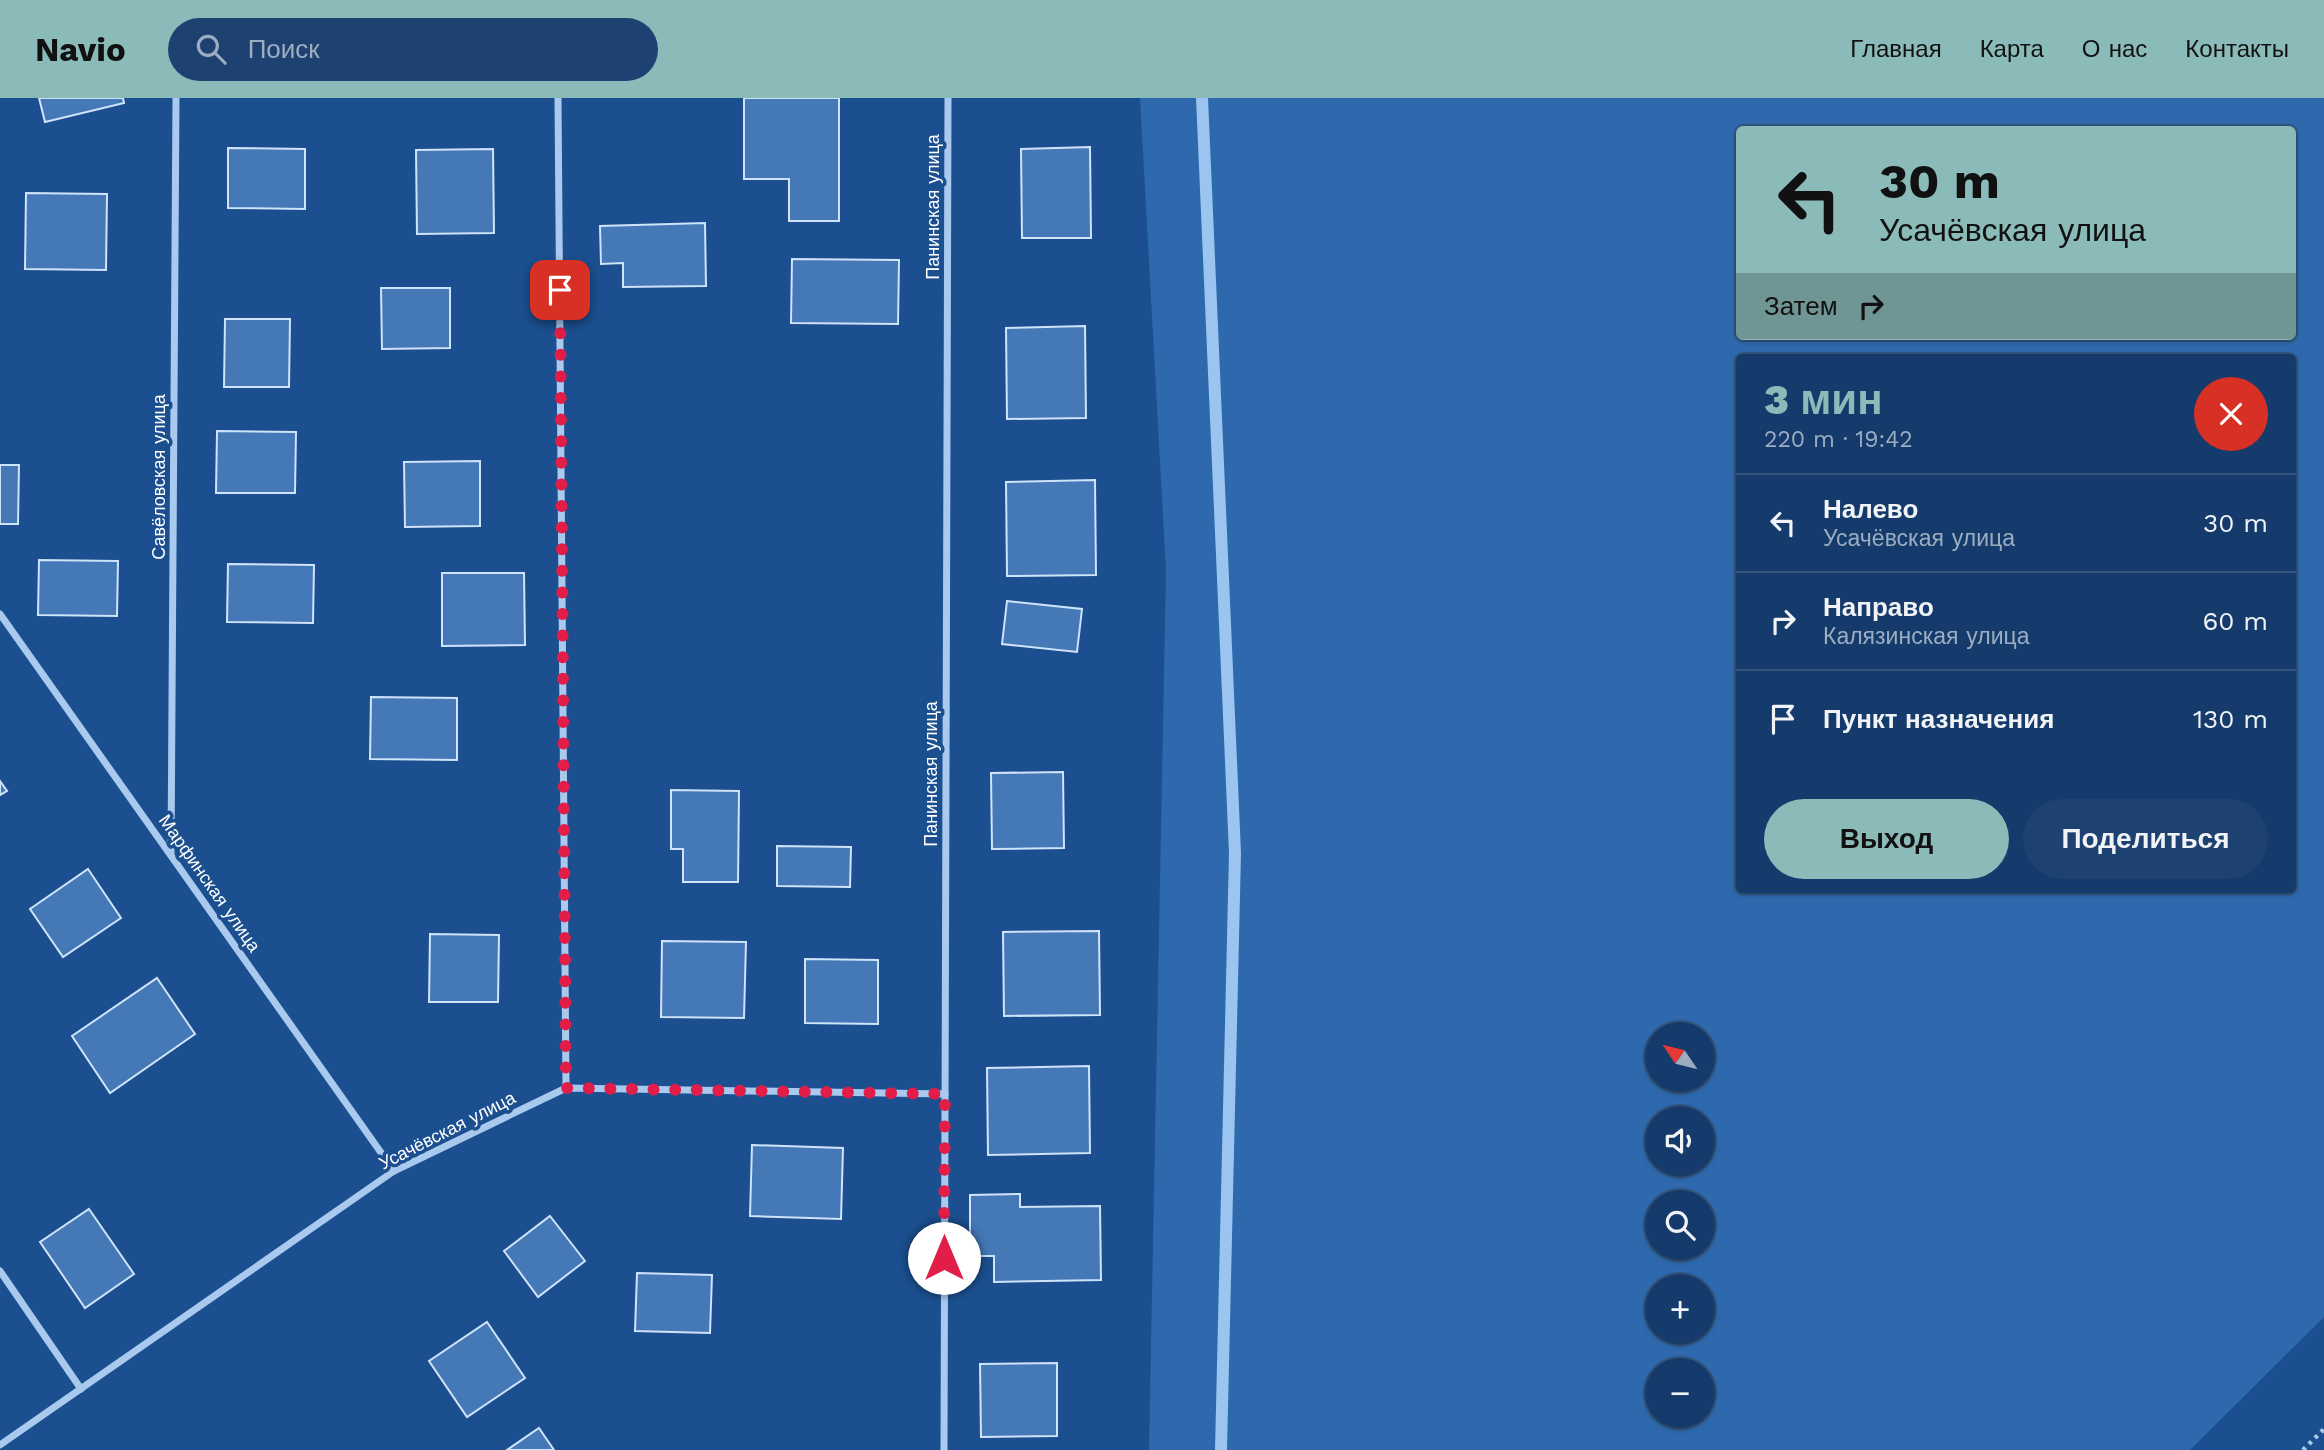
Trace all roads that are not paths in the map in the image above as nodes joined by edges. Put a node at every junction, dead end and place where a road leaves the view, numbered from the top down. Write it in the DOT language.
graph roads {
  1 [pos="176,98"];
  2 [pos="558,98"];
  3 [pos="948,98"];
  4 [pos="0,614"];
  5 [pos="171,855"];
  6 [pos="566,1088"];
  7 [pos="945,1094"];
  8 [pos="394,1171"];
  9 [pos="0,1271"];
  10 [pos="82,1389"];
  11 [pos="0,1445"];
  12 [pos="944,1450"];
  1 -- 5 [label="street, Савёловская улица"];
  2 -- 6 [label="street"];
  3 -- 7 [label="street, Панинская улица"];
  4 -- 5 [label="street, Марфинская улица"];
  5 -- 8 [label="street, Марфинская улица"];
  6 -- 7 [label="street, Усачёвская улица"];
  6 -- 8 [label="street, Усачёвская улица"];
  7 -- 12 [label="street, Панинская улица"];
  8 -- 10 [label="street, Усачёвская улица"];
  9 -- 10 [label="street"];
  10 -- 11 [label="street, Усачёвская улица"];
}
